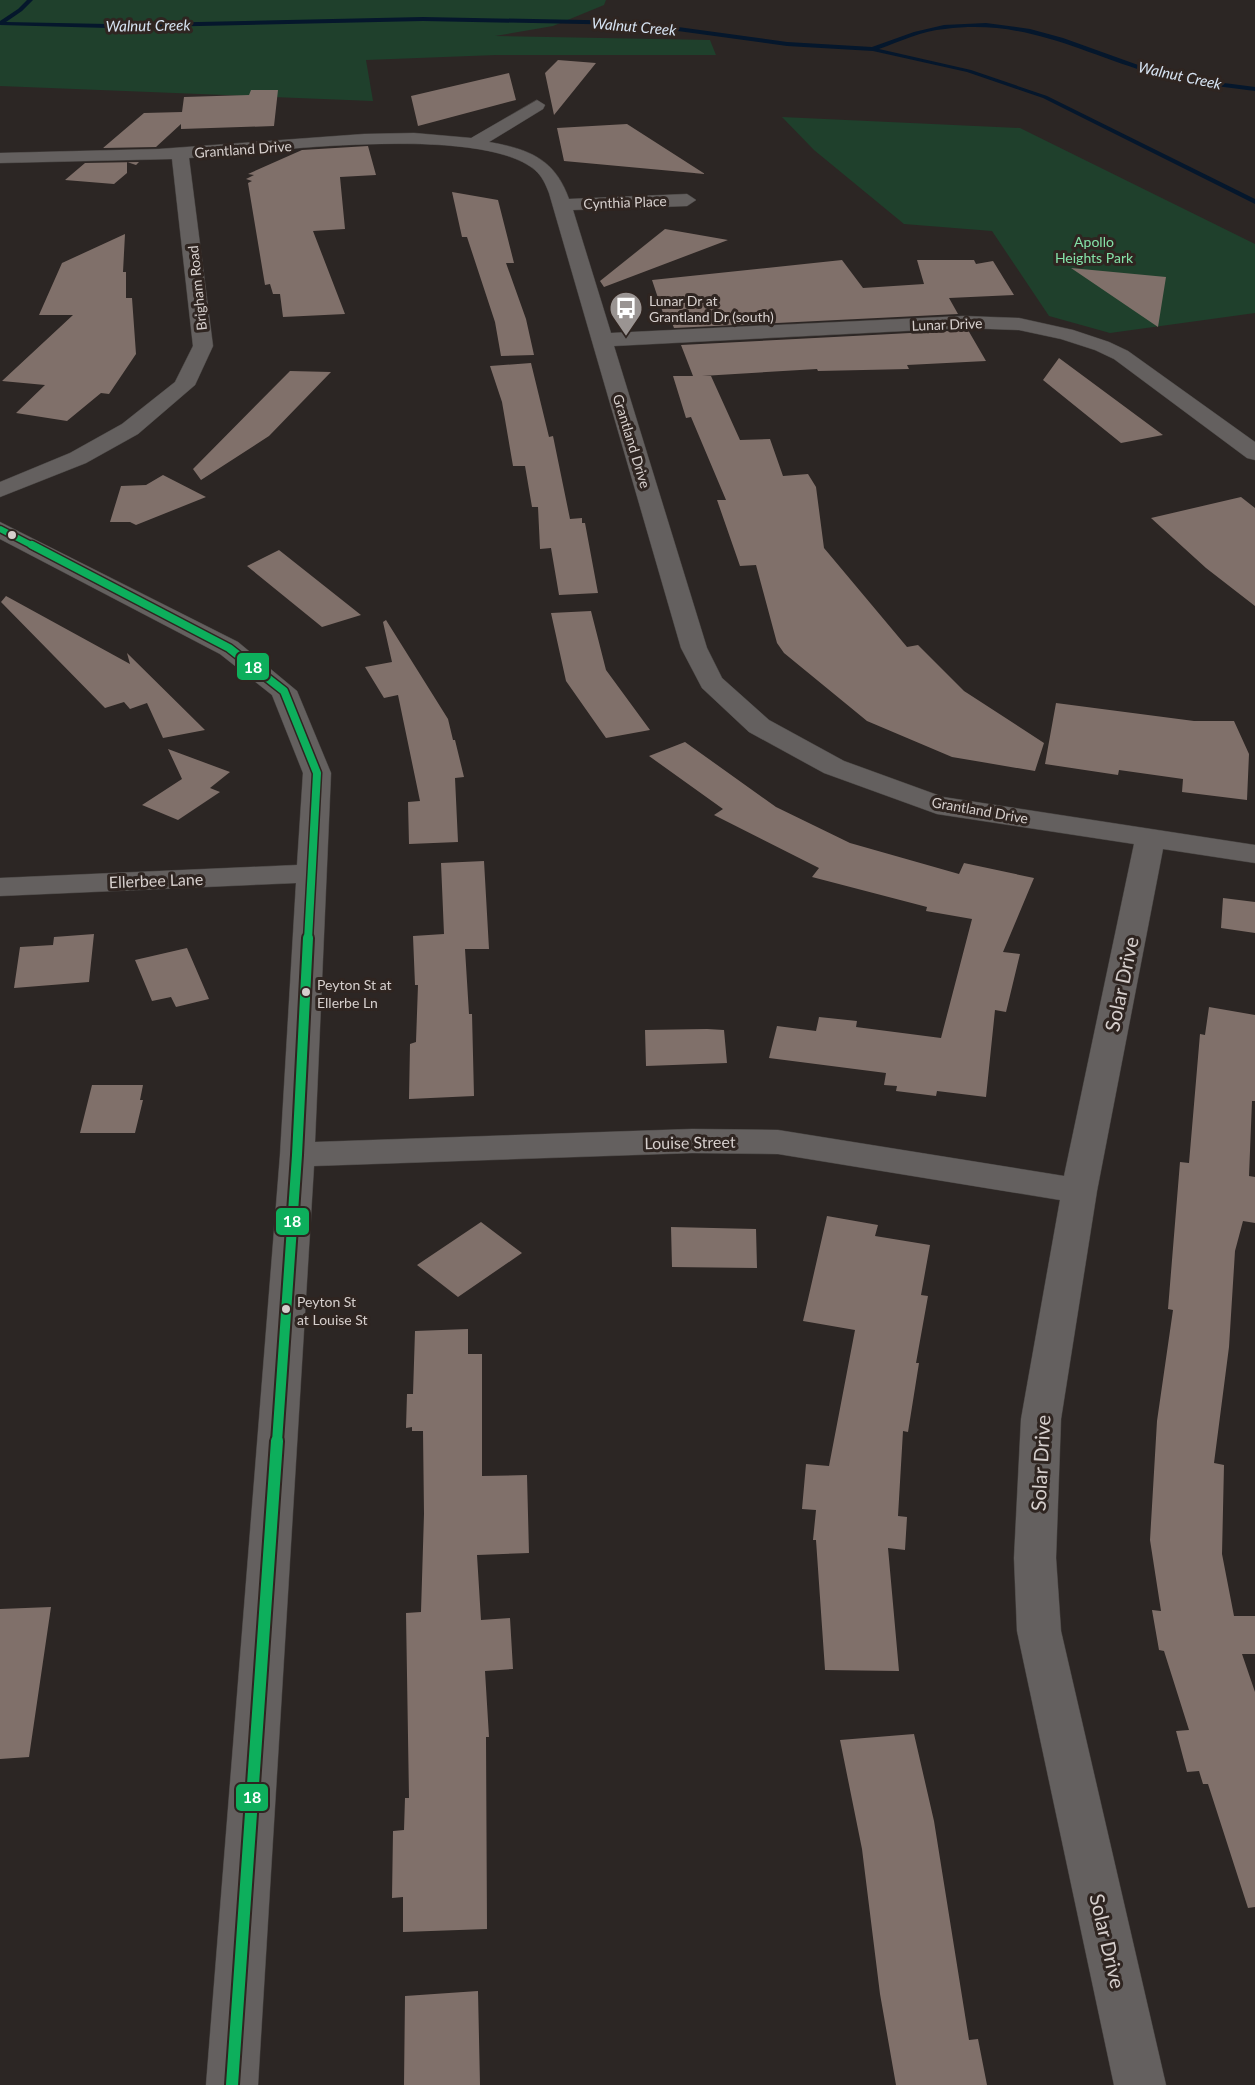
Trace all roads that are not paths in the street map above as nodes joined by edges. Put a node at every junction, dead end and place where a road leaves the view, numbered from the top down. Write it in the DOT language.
graph roads {
  1 [pos="537,105"];
  2 [pos="475,143"];
  3 [pos="180,153"];
  4 [pos="0,158"];
  5 [pos="687,200"];
  6 [pos="562,205"];
  7 [pos="601,340"];
  8 [pos="1255,453"];
  9 [pos="0,490"];
  10 [pos="0,529"];
  11 [pos="1150,839"];
  12 [pos="1255,854"];
  13 [pos="312,873"];
  14 [pos="0,887"];
  15 [pos="297,1155"];
  16 [pos="1079,1191"];
  17 [pos="232,2085"];
  18 [pos="1140,2085"];
  1 -- 2 [label="street"];
  2 -- 3 [label="street, Grantland Drive"];
  2 -- 6 [label="street, Grantland Drive"];
  3 -- 4 [label="street, Grantland Drive"];
  3 -- 9 [label="street, Brigham Road"];
  5 -- 6 [label="street, Cynthia Place"];
  6 -- 7 [label="street, Grantland Drive"];
  7 -- 8 [label="street, Lunar Drive"];
  7 -- 11 [label="street, Grantland Drive"];
  10 -- 13 [label="street"];
  11 -- 12 [label="street, Grantland Drive"];
  11 -- 16 [label="street, Solar Drive"];
  13 -- 14 [label="street, Ellerbee Lane"];
  13 -- 15 [label="street"];
  15 -- 16 [label="street, Louise Street"];
  15 -- 17 [label="street"];
  16 -- 18 [label="street, Solar Drive"];
}
